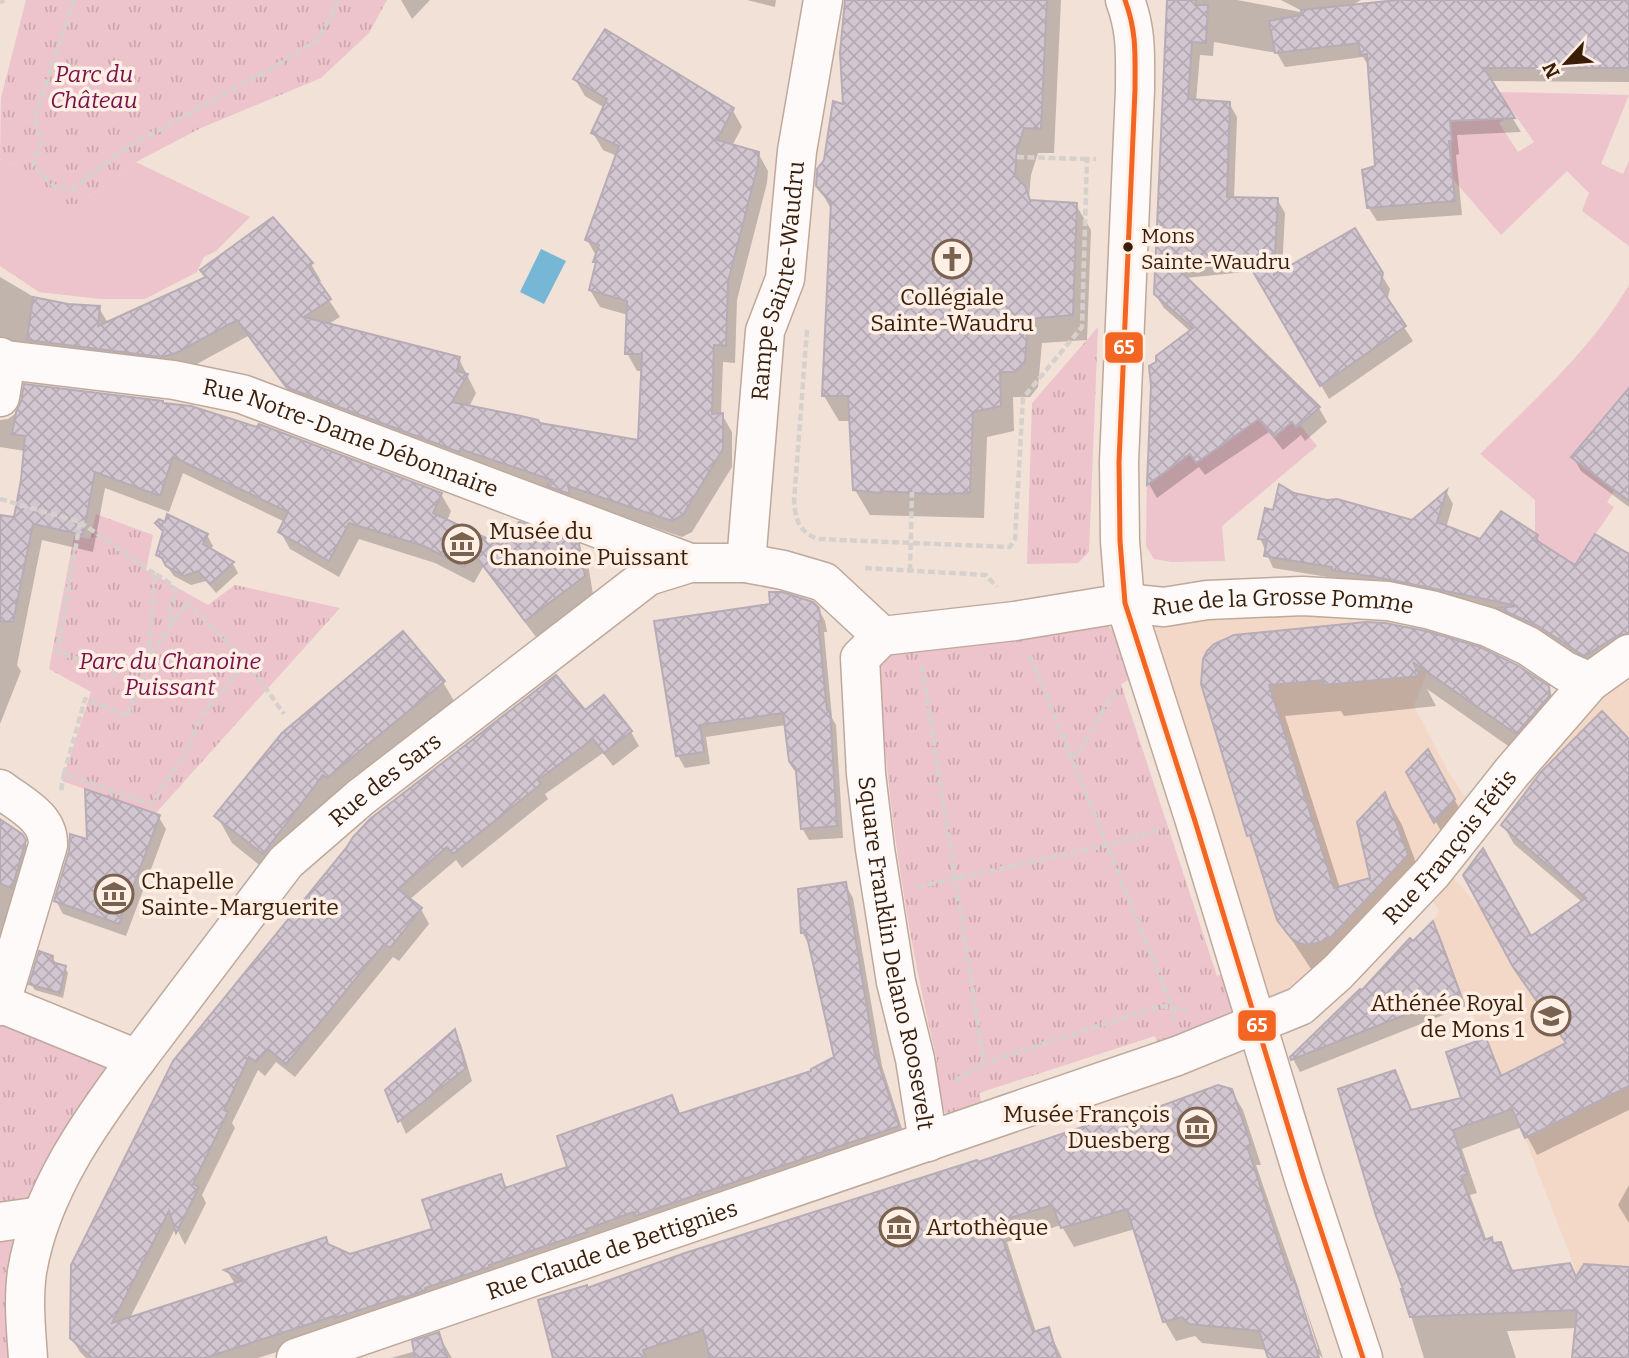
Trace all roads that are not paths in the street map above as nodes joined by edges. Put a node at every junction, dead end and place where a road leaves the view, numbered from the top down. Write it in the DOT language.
graph roads {
  1 [pos="823,0"];
  2 [pos="1125,0"];
  3 [pos="3,358"];
  4 [pos="0,397"];
  5 [pos="690,563"];
  6 [pos="746,563"];
  7 [pos="1125,603"];
  8 [pos="899,635"];
  9 [pos="1629,653"];
  10 [pos="1590,682"];
  11 [pos="0,789"];
  12 [pos="0,1004"];
  13 [pos="1255,1024"];
  14 [pos="137,1059"];
  15 [pos="928,1142"];
  16 [pos="42,1216"];
  17 [pos="0,1222"];
  18 [pos="28,1358"];
  19 [pos="296,1358"];
  20 [pos="1363,1358"];
  1 -- 6 [label="street, Rampe Sainte-Waudru"];
  2 -- 7 [label="street"];
  3 -- 4 [label="street"];
  3 -- 5 [label="street, Rue Notre-Dame Débonnaire"];
  5 -- 6 [label="street"];
  5 -- 14 [label="street, Rue des Sars"];
  6 -- 8 [label="street"];
  7 -- 8 [label="street, Rue de la Grosse Pomme"];
  7 -- 10 [label="street, Rue de la Grosse Pomme"];
  7 -- 13 [label="street"];
  8 -- 15 [label="street, Square Franklin Delano Roosevelt"];
  9 -- 10 [label="street, Rue François Fétis"];
  10 -- 13 [label="street, Rue François Fétis"];
  11 -- 12 [label="street"];
  12 -- 14 [label="street"];
  13 -- 15 [label="street, Square Franklin Delano Roosevelt"];
  13 -- 20 [label="street"];
  14 -- 16 [label="street, Rue des Sars"];
  15 -- 19 [label="street, Rue Claude de Bettignies"];
  16 -- 17 [label="street"];
  16 -- 18 [label="street, Rue des Sars"];
}
